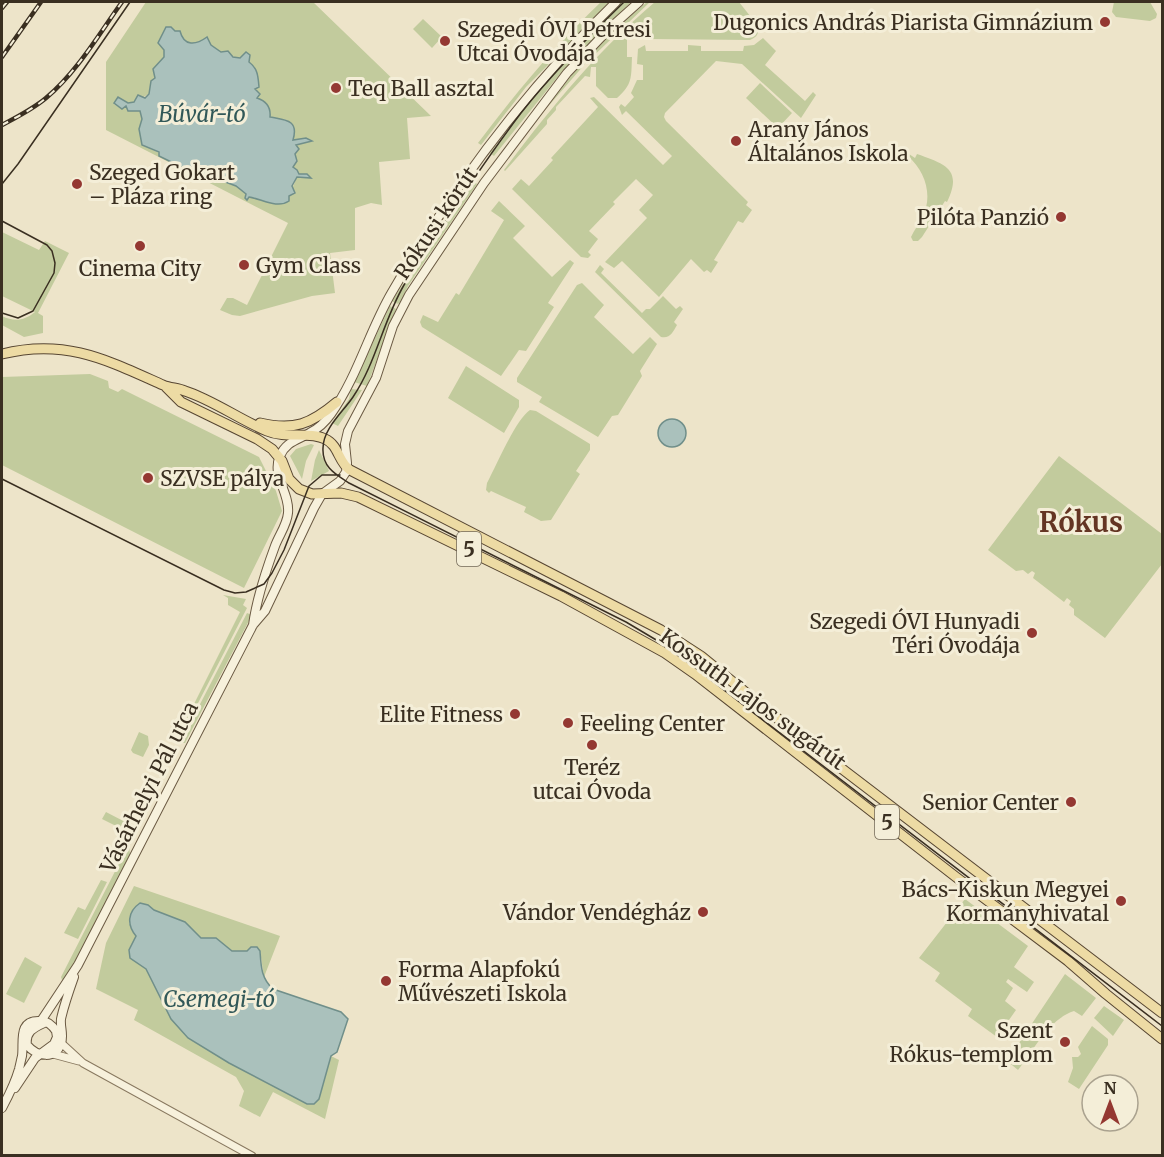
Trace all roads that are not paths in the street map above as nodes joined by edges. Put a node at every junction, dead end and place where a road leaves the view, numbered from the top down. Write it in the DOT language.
graph roads {
  1 [pos="616,2"];
  2 [pos="639,2"];
  3 [pos="6,353"];
  4 [pos="166,387"];
  5 [pos="338,402"];
  6 [pos="237,417"];
  7 [pos="304,436"];
  8 [pos="279,457"];
  9 [pos="347,468"];
  10 [pos="322,494"];
  11 [pos="253,625"];
  12 [pos="78,965"];
  13 [pos="64,1005"];
  14 [pos="1162,1013"];
  15 [pos="43,1021"];
  16 [pos="58,1037"];
  17 [pos="1162,1038"];
  18 [pos="27,1045"];
  19 [pos="52,1053"];
  20 [pos="40,1055"];
  21 [pos="82,1062"];
  22 [pos="18,1071"];
  23 [pos="10,1093"];
  24 [pos="2,1108"];
  25 [pos="252,1155"];
  1 -- 5 [label="main road, Rókusi körút"];
  2 -- 9 [label="main road, Rókusi körút"];
  3 -- 4 [label="main road, Kossuth Lajos sugárút / 5"];
  4 -- 6 [label="main road, Kossuth Lajos sugárút / 5"];
  4 -- 8 [label="main road, Kossuth Lajos sugárút / 5"];
  5 -- 6 [label="main road"];
  5 -- 7 [label="main road, Rókusi körút"];
  6 -- 7 [label="main road, Kossuth Lajos sugárút / 5"];
  7 -- 8 [label="main road, Rókusi körút"];
  7 -- 9 [label="main road, Kossuth Lajos sugárút / 5"];
  8 -- 10 [label="main road, Kossuth Lajos sugárút / 5"];
  8 -- 11 [label="main road, Vásárhelyi Pál utca"];
  9 -- 10 [label="main road"];
  9 -- 14 [label="main road, Kossuth Lajos sugárút / 5"];
  10 -- 11 [label="main road, Vásárhelyi Pál utca"];
  10 -- 17 [label="main road, Kossuth Lajos sugárút / 5"];
  11 -- 12 [label="main road, Vásárhelyi Pál utca"];
  12 -- 13 [label="main road, Vásárhelyi Pál utca"];
  12 -- 15 [label="main road, Vásárhelyi Pál utca"];
  13 -- 16 [label="main road, Vásárhelyi Pál utca"];
  13 -- 16 [label="main road, Vásárhelyi Pál utca"];
  15 -- 16 [label="main road"];
  15 -- 18 [label="main road, Vásárhelyi Pál utca"];
  15 -- 22 [label="main road, Vásárhelyi Pál utca"];
  16 -- 19 [label="main road, Vásárhelyi Pál utca"];
  16 -- 20 [label="main road, Vásárhelyi Pál utca"];
  16 -- 21 [label="street"];
  18 -- 20 [label="main road"];
  18 -- 22 [label="main road, Vásárhelyi Pál utca"];
  19 -- 20 [label="main road"];
  19 -- 21 [label="street"];
  20 -- 23 [label="main road, Vásárhelyi Pál utca"];
  21 -- 25 [label="street"];
  22 -- 23 [label="main road, Vásárhelyi Pál utca"];
  23 -- 24 [label="main road, Vásárhelyi Pál utca"];
}
